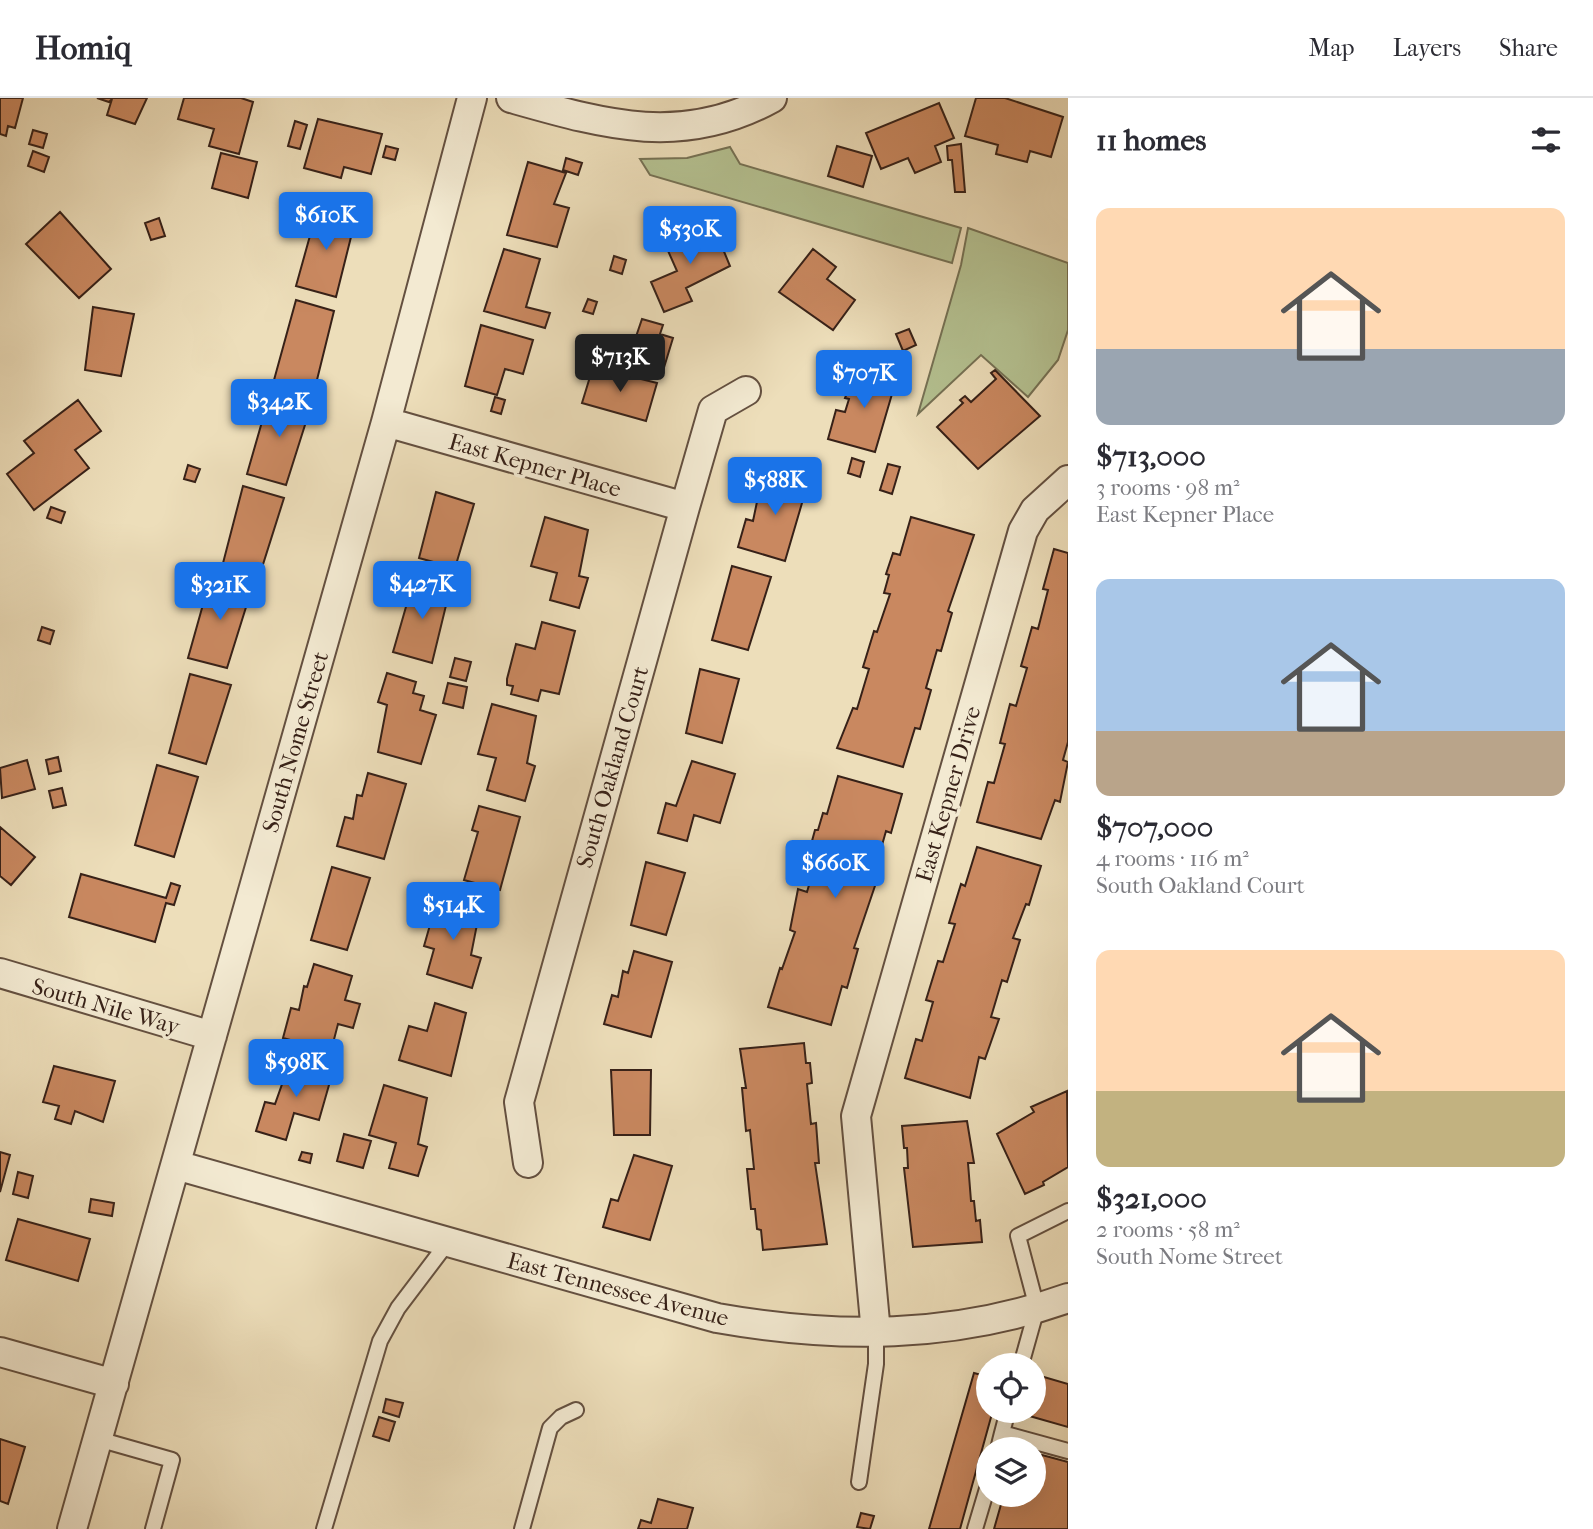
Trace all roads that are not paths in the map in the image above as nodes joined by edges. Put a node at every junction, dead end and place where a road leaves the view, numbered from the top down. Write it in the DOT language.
graph roads {
  1 [pos="472,98"];
  2 [pos="511,98"];
  3 [pos="772,98"];
  4 [pos="746,391"];
  5 [pos="386,422"];
  6 [pos="1068,480"];
  7 [pos="685,507"];
  8 [pos="0,974"];
  9 [pos="212,1036"];
  10 [pos="528,1163"];
  11 [pos="176,1165"];
  12 [pos="1068,1211"];
  13 [pos="448,1242"];
  14 [pos="1068,1298"];
  15 [pos="1037,1308"];
  16 [pos="876,1333"];
  17 [pos="0,1352"];
  18 [pos="1024,1353"];
  19 [pos="114,1384"];
  20 [pos="576,1409"];
  21 [pos="1005,1423"];
  22 [pos="1002,1433"];
  23 [pos="1001,1437"];
  24 [pos="98,1439"];
  25 [pos="1068,1451"];
  26 [pos="859,1482"];
  27 [pos="982,1507"];
  28 [pos="72,1529"];
  29 [pos="153,1529"];
  30 [pos="324,1529"];
  31 [pos="522,1529"];
  32 [pos="975,1529"];
  1 -- 5 [label="street, South Nome Street"];
  2 -- 3 [label="street"];
  4 -- 7 [label="street, South Oakland Court"];
  5 -- 7 [label="street, East Kepner Place"];
  5 -- 9 [label="street, South Nome Street"];
  6 -- 16 [label="street, East Kepner Drive"];
  7 -- 10 [label="street, South Oakland Court"];
  8 -- 9 [label="street, South Nile Way"];
  9 -- 11 [label="street, South Nome Street"];
  11 -- 13 [label="street, East Tennessee Avenue"];
  11 -- 19 [label="street, South Nome Street"];
  12 -- 15 [label="lane"];
  13 -- 16 [label="street, East Tennessee Avenue"];
  13 -- 30 [label="lane"];
  14 -- 15 [label="street, East Tennessee Avenue"];
  15 -- 16 [label="street, East Tennessee Avenue"];
  15 -- 18 [label="lane"];
  16 -- 26 [label="lane"];
  17 -- 19 [label="street"];
  19 -- 24 [label="street, South Nome Street"];
  20 -- 31 [label="lane"];
  21 -- 22 [label="lane"];
  22 -- 23 [label="lane"];
  22 -- 25 [label="lane"];
  24 -- 28 [label="street, South Nome Street"];
  24 -- 29 [label="lane"];
  27 -- 32 [label="lane"];
}
